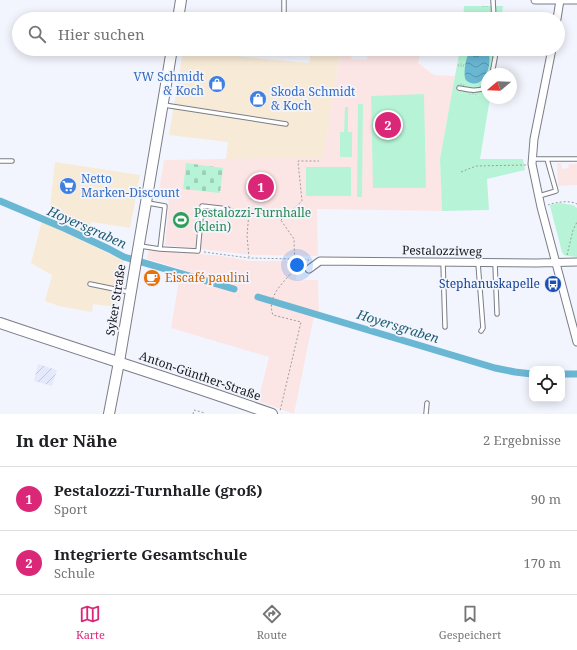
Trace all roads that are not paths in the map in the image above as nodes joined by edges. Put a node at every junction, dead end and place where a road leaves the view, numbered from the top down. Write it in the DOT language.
graph roads {
  1 [pos="181,0"];
  2 [pos="284,0"];
  3 [pos="493,0"];
  4 [pos="535,0"];
  5 [pos="560,0"];
  6 [pos="576,0"];
  7 [pos="179,12"];
  8 [pos="284,12"];
  9 [pos="494,12"];
  10 [pos="558,12"];
  11 [pos="171,56"];
  12 [pos="495,56"];
  13 [pos="551,56"];
  14 [pos="493,68"];
  15 [pos="459,88"];
  16 [pos="481,90"];
  17 [pos="163,105"];
  18 [pos="286,124"];
  19 [pos="547,159"];
  20 [pos="577,159"];
  21 [pos="0,161"];
  22 [pos="12,161"];
  23 [pos="532,162"];
  24 [pos="539,196"];
  25 [pos="145,203"];
  26 [pos="228,208"];
  27 [pos="138,249"];
  28 [pos="160,249"];
  29 [pos="443,262"];
  30 [pos="478,262"];
  31 [pos="495,262"];
  32 [pos="556,262"];
  33 [pos="577,262"];
  34 [pos="309,269"];
  35 [pos="90,284"];
  36 [pos="131,293"];
  37 [pos="497,314"];
  38 [pos="0,324"];
  39 [pos="446,327"];
  40 [pos="481,331"];
  41 [pos="577,342"];
  42 [pos="119,362"];
  43 [pos="427,403"];
  44 [pos="109,414"];
  45 [pos="272,414"];
  46 [pos="426,414"];
  1 -- 7 [label="main road"];
  2 -- 8 [label="lane"];
  3 -- 9 [label="lane"];
  4 -- 5 [label="street"];
  5 -- 6 [label="street"];
  5 -- 10 [label="street"];
  11 -- 17 [label="main road, Syker Straße"];
  12 -- 14 [label="lane"];
  13 -- 23 [label="street"];
  15 -- 16 [label="lane"];
  17 -- 18 [label="lane"];
  17 -- 25 [label="main road, Syker Straße"];
  19 -- 20 [label="lane"];
  19 -- 23 [label="lane"];
  19 -- 24 [label="lane"];
  21 -- 22 [label="lane"];
  23 -- 24 [label="street"];
  24 -- 32 [label="street"];
  25 -- 27 [label="main road, Syker Straße"];
  25 -- 28 [label="lane"];
  26 -- 28 [label="lane"];
  27 -- 28 [label="lane"];
  27 -- 36 [label="main road, Syker Straße"];
  29 -- 30 [label="street, Pestalozziweg"];
  29 -- 34 [label="street, Pestalozziweg"];
  29 -- 39 [label="lane"];
  30 -- 31 [label="street, Pestalozziweg"];
  30 -- 40 [label="lane"];
  31 -- 32 [label="street, Pestalozziweg"];
  31 -- 37 [label="lane"];
  32 -- 33 [label="street, Pestalozziweg"];
  32 -- 41 [label="street"];
  35 -- 36 [label="lane"];
  36 -- 42 [label="main road, Syker Straße"];
  38 -- 42 [label="main road, Anton-Günther-Straße"];
  42 -- 44 [label="main road, Syker Straße"];
  42 -- 45 [label="main road, Anton-Günther-Straße"];
  43 -- 46 [label="lane"];
}
